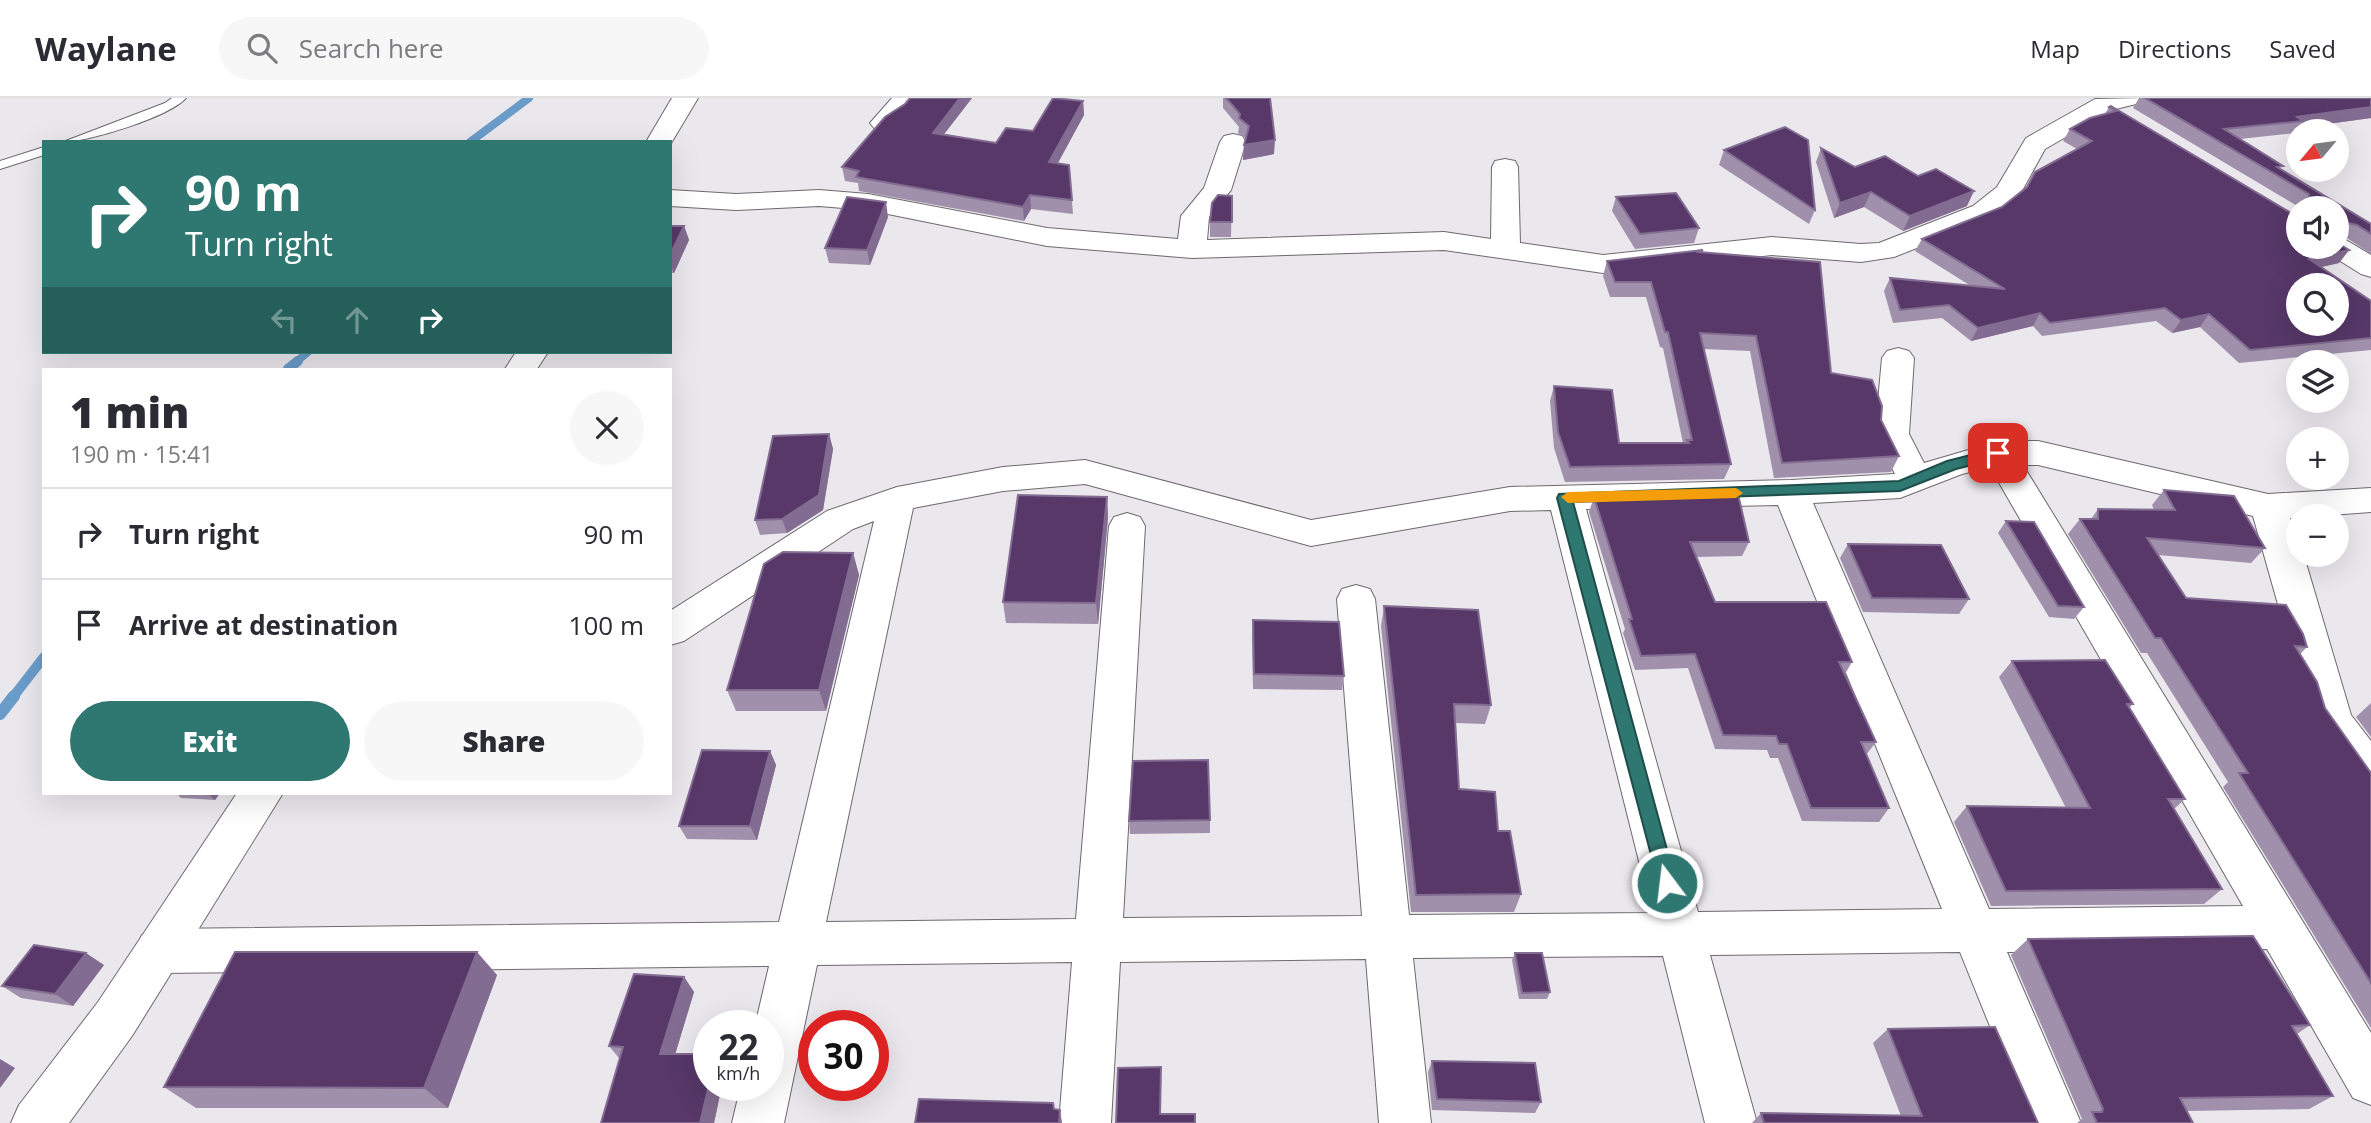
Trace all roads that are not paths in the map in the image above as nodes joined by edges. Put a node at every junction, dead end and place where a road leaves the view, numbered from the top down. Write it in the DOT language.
graph roads {
  1 [pos="180,98"];
  2 [pos="685,98"];
  3 [pos="906,98"];
  4 [pos="2124,109"];
  5 [pos="883,123"];
  6 [pos="75,140"];
  7 [pos="660,140"];
  8 [pos="1233,142"];
  9 [pos="42,152"];
  10 [pos="0,165"];
  11 [pos="1505,167"];
  12 [pos="672,198"];
  13 [pos="1192,249"];
  14 [pos="1506,249"];
  15 [pos="2349,254"];
  16 [pos="2371,268"];
  17 [pos="1898,358"];
  18 [pos="1998,453"];
  19 [pos="1916,480"];
  20 [pos="1791,492"];
  21 [pos="1565,498"];
  22 [pos="897,499"];
  23 [pos="2371,500"];
  24 [pos="2268,507"];
  25 [pos="1128,526"];
  26 [pos="1356,599"];
  27 [pos="672,629"];
  28 [pos="2371,774"];
  29 [pos="260,795"];
  30 [pos="2282,927"];
  31 [pos="1974,931"];
  32 [pos="1681,934"];
  33 [pos="1388,937"];
  34 [pos="1098,941"];
  35 [pos="798,944"];
  36 [pos="159,951"];
  37 [pos="783,1010"];
  38 [pos="2371,1080"];
  39 [pos="763,1101"];
  40 [pos="37,1123"];
  41 [pos="758,1123"];
  42 [pos="1085,1123"];
  43 [pos="1405,1123"];
  44 [pos="1731,1123"];
  45 [pos="2055,1123"];
  1 -- 6 [label="lane"];
  2 -- 7 [label="street"];
  3 -- 5 [label="street"];
  4 -- 14 [label="street"];
  8 -- 13 [label="street"];
  9 -- 10 [label="lane"];
  11 -- 14 [label="street"];
  12 -- 13 [label="street"];
  13 -- 14 [label="street"];
  15 -- 16 [label="street"];
  17 -- 19 [label="street"];
  18 -- 19 [label="street"];
  18 -- 24 [label="street"];
  18 -- 30 [label="street"];
  19 -- 20 [label="street"];
  20 -- 21 [label="street"];
  20 -- 31 [label="street"];
  21 -- 22 [label="street"];
  21 -- 32 [label="street"];
  22 -- 27 [label="street"];
  22 -- 35 [label="street"];
  23 -- 24 [label="street"];
  24 -- 28 [label="street"];
  25 -- 34 [label="street"];
  26 -- 33 [label="street"];
  29 -- 36 [label="street"];
  30 -- 31 [label="street"];
  30 -- 38 [label="street"];
  31 -- 32 [label="street"];
  31 -- 45 [label="street"];
  32 -- 33 [label="street"];
  32 -- 44 [label="street"];
  33 -- 34 [label="street"];
  33 -- 43 [label="street"];
  34 -- 35 [label="street"];
  34 -- 42 [label="street"];
  35 -- 36 [label="street"];
  35 -- 37 [label="street"];
  36 -- 40 [label="street"];
  39 -- 41 [label="street"];
}
